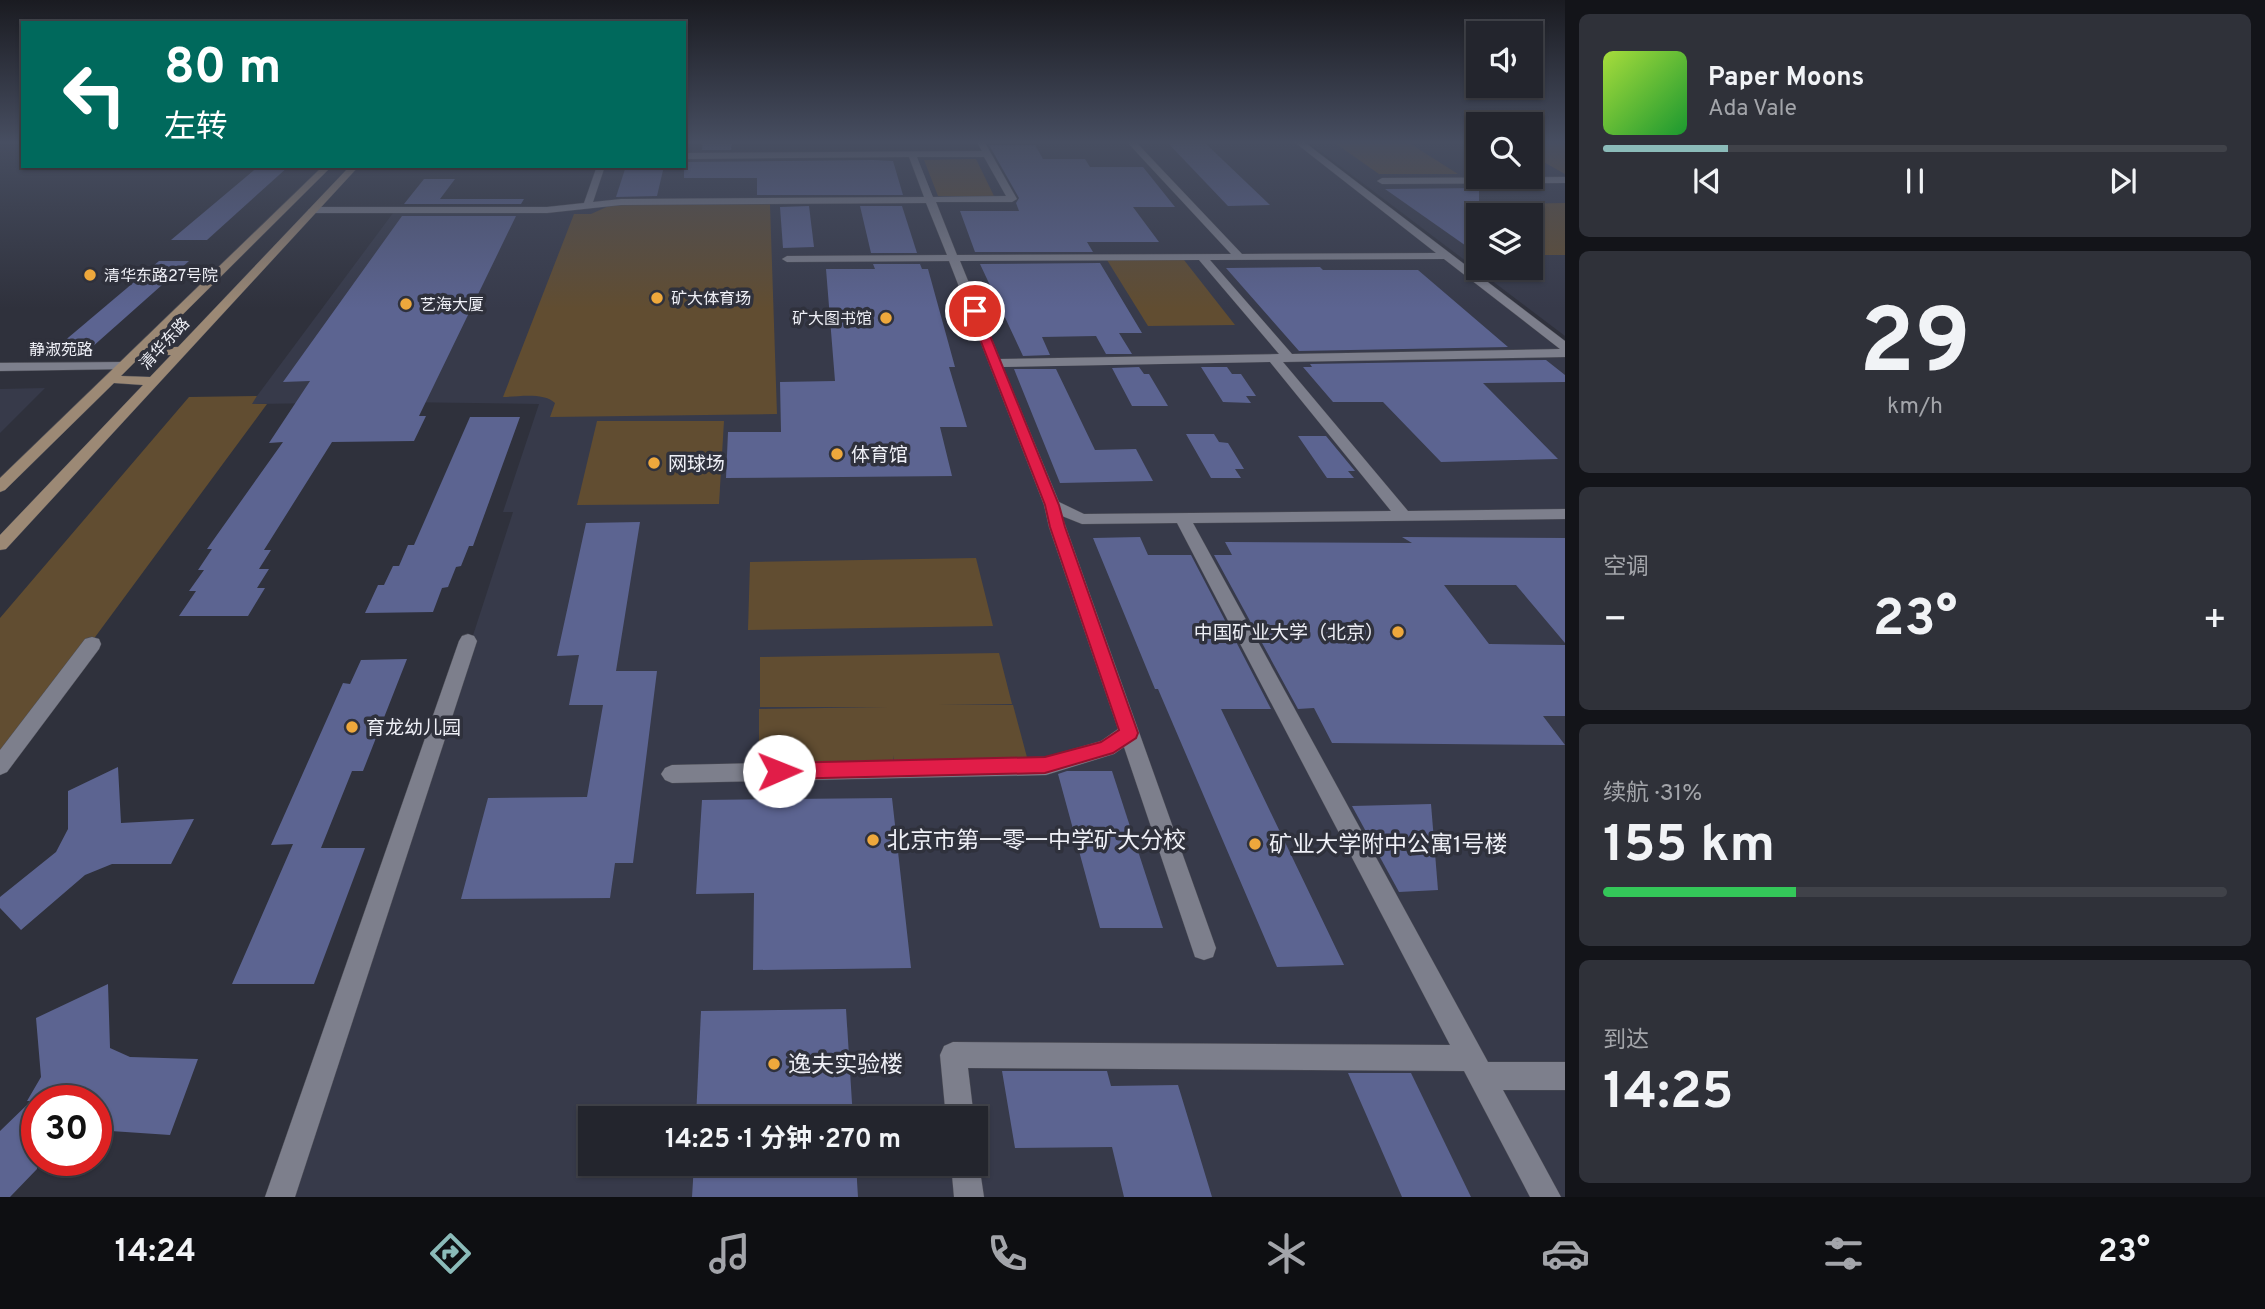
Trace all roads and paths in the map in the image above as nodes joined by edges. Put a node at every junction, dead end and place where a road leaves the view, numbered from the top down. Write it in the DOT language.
graph roads {
  1 [pos="296,197"];
  2 [pos="326,197"];
  3 [pos="590,197"];
  4 [pos="930,197"];
  5 [pos="1012,197"];
  6 [pos="1182,197"];
  7 [pos="1369,197"];
  8 [pos="931,200"];
  9 [pos="588,204"];
  10 [pos="313,210"];
  11 [pos="1201,256"];
  12 [pos="1238,256"];
  13 [pos="1446,256"];
  14 [pos="787,259"];
  15 [pos="954,259"];
  16 [pos="1565,347"];
  17 [pos="137,351"];
  18 [pos="181,351"];
  19 [pos="1565,353"];
  20 [pos="1273,358"];
  21 [pos="1289,358"];
  22 [pos="995,363"];
  23 [pos="122,366"];
  24 [pos="0,367"];
  25 [pos="109,379"];
  26 [pos="152,382"];
  27 [pos="0,487"];
  28 [pos="1052,505"];
  29 [pos="1565,514"];
  30 [pos="1402,516"];
  31 [pos="1182,518"];
  32 [pos="0,545"];
  33 [pos="468,641"];
  34 [pos="92,643"];
  35 [pos="1129,733"];
  36 [pos="0,766"];
  37 [pos="672,774"];
  38 [pos="1204,948"];
  39 [pos="1476,1067"];
  40 [pos="1565,1076"];
  41 [pos="959,1106"];
  42 [pos="966,1176"];
  43 [pos="280,1197"];
  44 [pos="969,1197"];
  45 [pos="1546,1197"];
  1 -- 17 [label="main road, 清华东路"];
  2 -- 10 [label="main road, 清华东路"];
  3 -- 9 [label="street"];
  4 -- 8 [label="street"];
  5 -- 8 [label="street"];
  6 -- 12 [label="street"];
  7 -- 13 [label="street"];
  8 -- 9 [label="street"];
  8 -- 15 [label="street"];
  9 -- 10 [label="street"];
  10 -- 18 [label="main road, 清华东路"];
  11 -- 12 [label="street"];
  11 -- 15 [label="street"];
  11 -- 21 [label="street"];
  12 -- 13 [label="street"];
  13 -- 16 [label="street"];
  14 -- 15 [label="street"];
  15 -- 22 [label="street"];
  17 -- 18 [label="main road"];
  17 -- 23 [label="main road, 清华东路"];
  18 -- 26 [label="main road, 清华东路"];
  19 -- 21 [label="street"];
  20 -- 21 [label="street"];
  20 -- 22 [label="street"];
  20 -- 30 [label="street"];
  22 -- 28 [label="street"];
  23 -- 24 [label="street, 静淑苑路"];
  23 -- 25 [label="main road, 清华东路"];
  25 -- 26 [label="main road"];
  25 -- 27 [label="main road, 清华东路"];
  26 -- 32 [label="main road, 清华东路"];
  28 -- 31 [label="street"];
  28 -- 35 [label="street"];
  29 -- 30 [label="street"];
  30 -- 31 [label="street"];
  31 -- 39 [label="street"];
  33 -- 43 [label="street"];
  34 -- 36 [label="street"];
  35 -- 37 [label="street"];
  35 -- 38 [label="street"];
  39 -- 40 [label="street"];
  39 -- 41 [label="street"];
  39 -- 45 [label="street"];
  42 -- 44 [label="street"];
}
